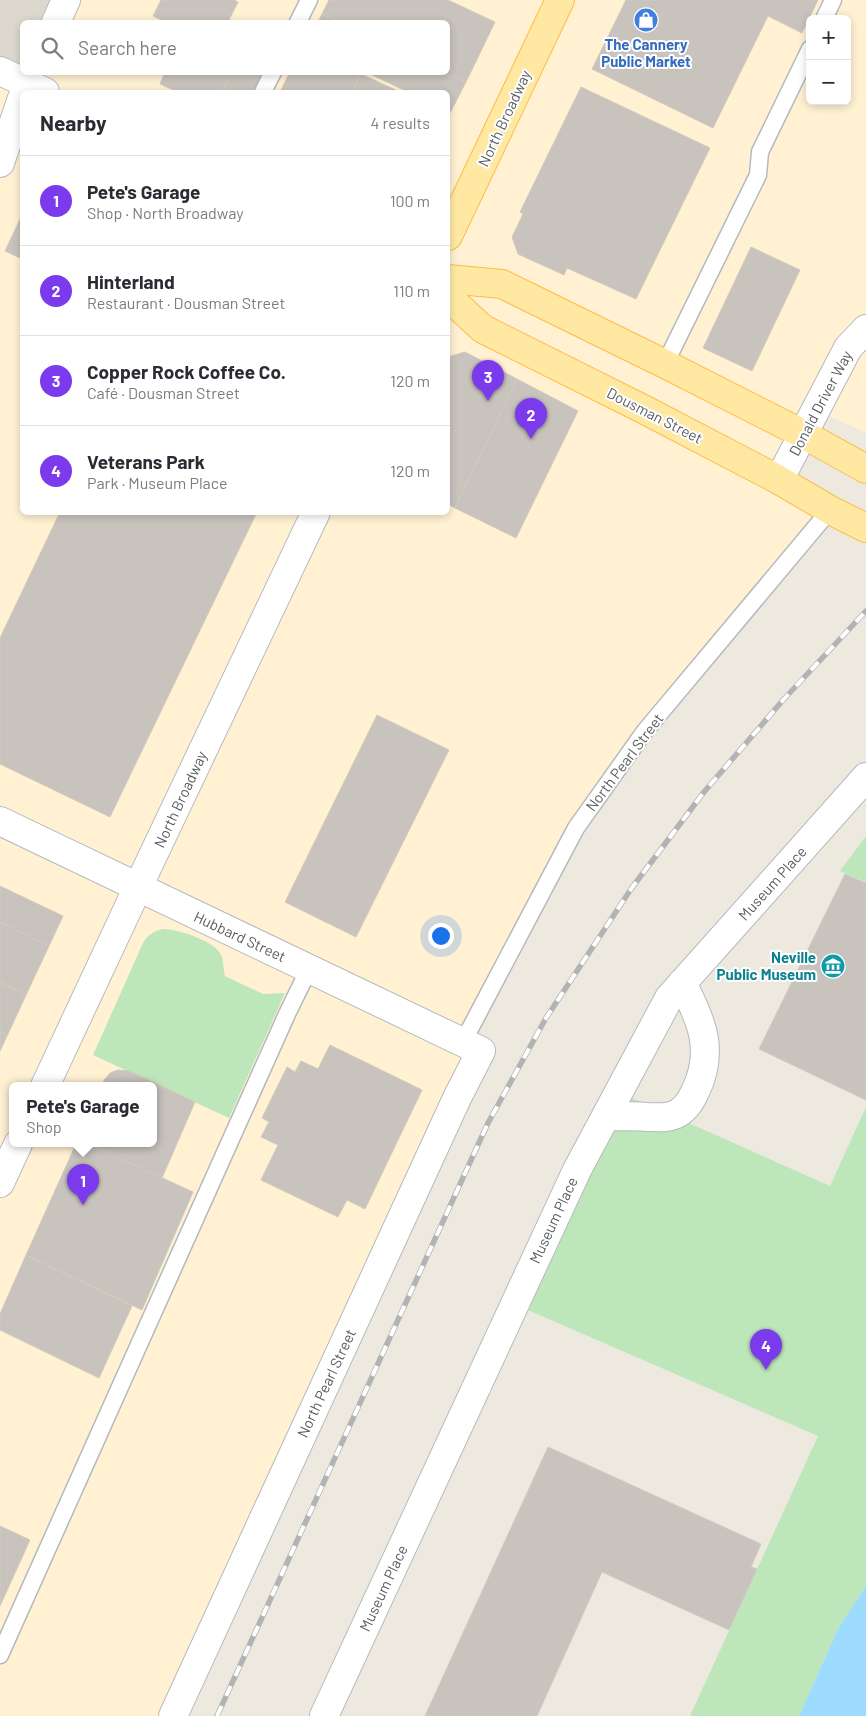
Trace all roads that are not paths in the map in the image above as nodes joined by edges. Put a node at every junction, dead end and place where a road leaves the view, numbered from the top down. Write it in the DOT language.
graph roads {
  1 [pos="66,0"];
  2 [pos="309,0"];
  3 [pos="560,0"];
  4 [pos="833,0"];
  5 [pos="826,15"];
  6 [pos="57,20"];
  7 [pos="299,20"];
  8 [pos="806,57"];
  9 [pos="0,71"];
  10 [pos="272,75"];
  11 [pos="30,88"];
  12 [pos="264,90"];
  13 [pos="20,113"];
  14 [pos="0,163"];
  15 [pos="450,232"];
  16 [pos="450,280"];
  17 [pos="450,300"];
  18 [pos="866,329"];
  19 [pos="665,364"];
  20 [pos="803,434"];
  21 [pos="866,469"];
  22 [pos="779,480"];
  23 [pos="830,510"];
  24 [pos="315,515"];
  25 [pos="866,528"];
  26 [pos="866,777"];
  27 [pos="0,821"];
  28 [pos="138,887"];
  29 [pos="309,968"];
  30 [pos="682,983"];
  31 [pos="472,1047"];
  32 [pos="47,1082"];
  33 [pos="606,1116"];
  34 [pos="17,1147"];
  35 [pos="0,1183"];
  36 [pos="0,1654"];
  37 [pos="173,1716"];
  38 [pos="324,1716"];
  1 -- 6 [label="street"];
  2 -- 7 [label="lane"];
  3 -- 15 [label="main road, North Broadway"];
  4 -- 5 [label="lane"];
  8 -- 19 [label="lane"];
  9 -- 11 [label="street"];
  10 -- 12 [label="lane"];
  13 -- 14 [label="street"];
  16 -- 19 [label="main road"];
  17 -- 22 [label="main road, Dousman Street"];
  18 -- 20 [label="street, Donald Driver Way"];
  19 -- 20 [label="main road"];
  20 -- 21 [label="main road"];
  20 -- 22 [label="street, Donald Driver Way"];
  22 -- 23 [label="main road, Dousman Street"];
  23 -- 25 [label="main road, Dousman Street"];
  23 -- 31 [label="lane, North Pearl Street"];
  24 -- 28 [label="street, North Broadway"];
  26 -- 30 [label="street, Museum Place"];
  27 -- 28 [label="street, Hubbard Street"];
  28 -- 29 [label="street, Hubbard Street"];
  28 -- 32 [label="street, North Broadway"];
  29 -- 31 [label="street, Hubbard Street"];
  29 -- 36 [label="lane"];
  30 -- 33 [label="street, Museum Place"];
  30 -- 33 [label="street"];
  31 -- 37 [label="street, North Pearl Street"];
  33 -- 38 [label="street, Museum Place"];
  34 -- 35 [label="street"];
}
